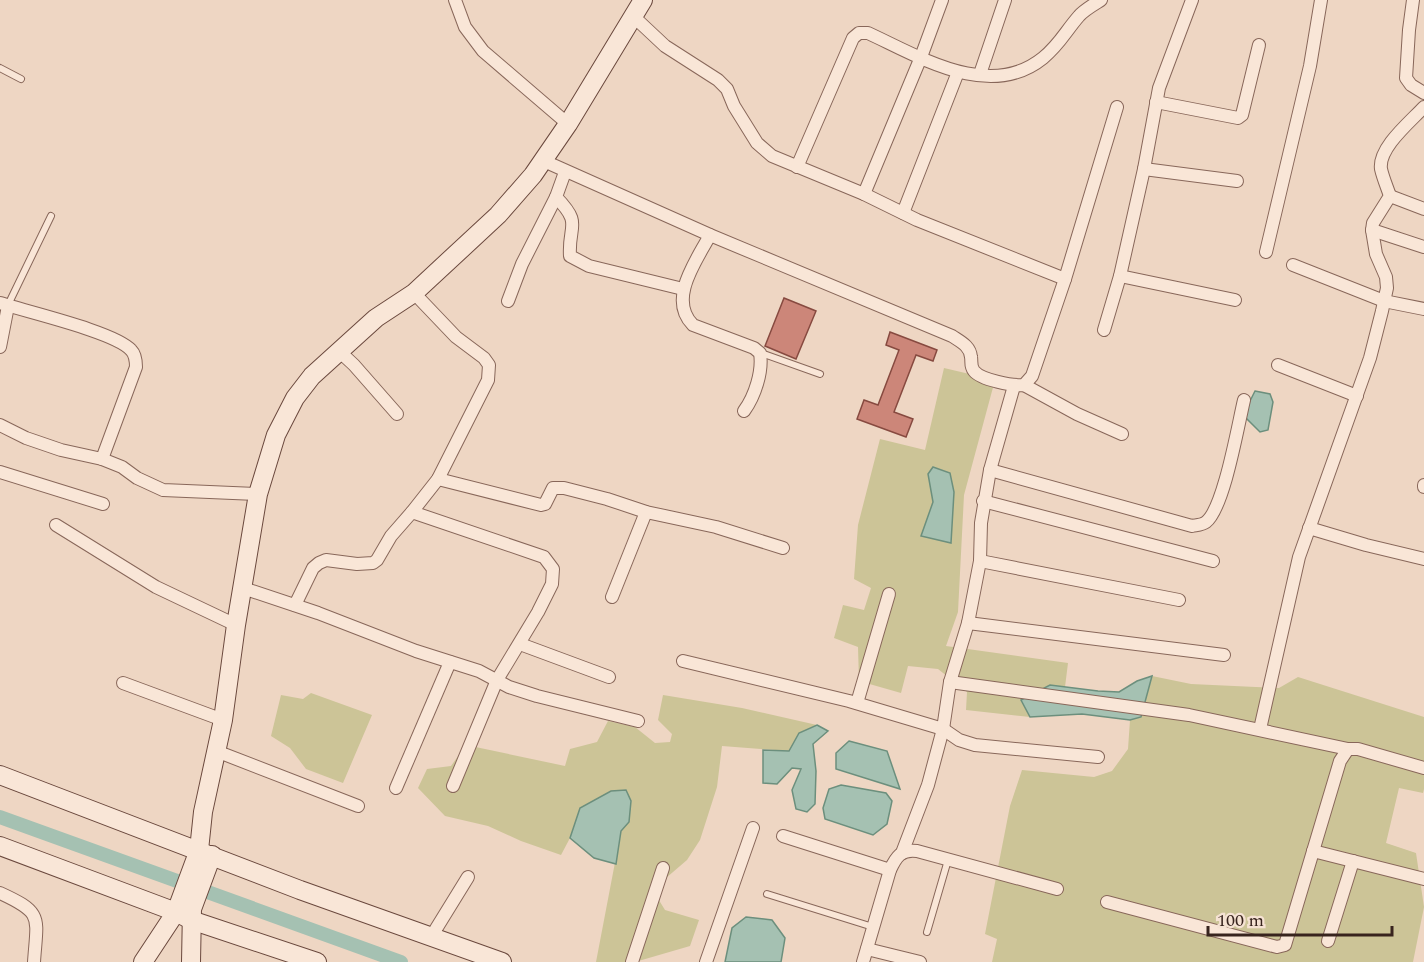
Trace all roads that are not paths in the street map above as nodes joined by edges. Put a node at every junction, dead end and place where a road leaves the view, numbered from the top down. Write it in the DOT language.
graph roads {
  1 [pos="455,0"];
  2 [pos="643,0"];
  3 [pos="942,0"];
  4 [pos="1005,0"];
  5 [pos="1101,0"];
  6 [pos="1192,0"];
  7 [pos="1321,0"];
  8 [pos="1413,0"];
  9 [pos="633,16"];
  10 [pos="1259,45"];
  11 [pos="921,57"];
  12 [pos="0,68"];
  13 [pos="958,72"];
  14 [pos="980,74"];
  15 [pos="21,79"];
  16 [pos="1424,93"];
  17 [pos="1156,102"];
  18 [pos="1117,107"];
  19 [pos="1424,107"];
  20 [pos="568,124"];
  21 [pos="544,161"];
  22 [pos="797,167"];
  23 [pos="1144,169"];
  24 [pos="566,172"];
  25 [pos="1237,181"];
  26 [pos="864,194"];
  27 [pos="1390,196"];
  28 [pos="556,197"];
  29 [pos="1424,208"];
  30 [pos="903,213"];
  31 [pos="51,216"];
  32 [pos="1372,230"];
  33 [pos="710,236"];
  34 [pos="1424,247"];
  35 [pos="1266,252"];
  36 [pos="1293,265"];
  37 [pos="1120,276"];
  38 [pos="1065,279"];
  39 [pos="683,290"];
  40 [pos="414,293"];
  41 [pos="1235,300"];
  42 [pos="508,301"];
  43 [pos="1384,301"];
  44 [pos="4,304"];
  45 [pos="1424,309"];
  46 [pos="1104,330"];
  47 [pos="0,346"];
  48 [pos="339,351"];
  49 [pos="760,353"];
  50 [pos="1278,365"];
  51 [pos="820,374"];
  52 [pos="1019,386"];
  53 [pos="1357,396"];
  54 [pos="1244,400"];
  55 [pos="744,411"];
  56 [pos="397,414"];
  57 [pos="0,425"];
  58 [pos="1122,434"];
  59 [pos="102,459"];
  60 [pos="990,470"];
  61 [pos="0,472"];
  62 [pos="438,479"];
  63 [pos="258,494"];
  64 [pos="983,501"];
  65 [pos="102,504"];
  66 [pos="412,512"];
  67 [pos="646,512"];
  68 [pos="56,525"];
  69 [pos="1309,528"];
  70 [pos="783,549"];
  71 [pos="1424,559"];
  72 [pos="980,561"];
  73 [pos="1213,561"];
  74 [pos="243,588"];
  75 [pos="889,594"];
  76 [pos="612,597"];
  77 [pos="1179,600"];
  78 [pos="295,605"];
  79 [pos="968,623"];
  80 [pos="236,625"];
  81 [pos="520,644"];
  82 [pos="1224,655"];
  83 [pos="683,661"];
  84 [pos="450,662"];
  85 [pos="609,677"];
  86 [pos="497,680"];
  87 [pos="950,682"];
  88 [pos="123,683"];
  89 [pos="857,703"];
  90 [pos="223,720"];
  91 [pos="638,721"];
  92 [pos="943,729"];
  93 [pos="1260,729"];
  94 [pos="1348,748"];
  95 [pos="216,750"];
  96 [pos="1098,757"];
  97 [pos="1424,768"];
  98 [pos="0,775"];
  99 [pos="453,786"];
  100 [pos="396,788"];
  101 [pos="358,806"];
  102 [pos="753,828"];
  103 [pos="783,836"];
  104 [pos="0,846"];
  105 [pos="1313,851"];
  106 [pos="902,852"];
  107 [pos="203,859"];
  108 [pos="948,860"];
  109 [pos="1353,861"];
  110 [pos="663,868"];
  111 [pos="890,870"];
  112 [pos="468,877"];
  113 [pos="1424,879"];
  114 [pos="1057,889"];
  115 [pos="0,893"];
  116 [pos="767,894"];
  117 [pos="1107,902"];
  118 [pos="186,907"];
  119 [pos="873,927"];
  120 [pos="927,932"];
  121 [pos="431,937"];
  122 [pos="1328,941"];
  123 [pos="867,949"];
  124 [pos="34,962"];
  125 [pos="142,962"];
  126 [pos="191,962"];
  127 [pos="317,962"];
  128 [pos="502,962"];
  129 [pos="632,962"];
  130 [pos="706,962"];
  131 [pos="863,962"];
  132 [pos="920,962"];
  1 -- 20 [label="street"];
  2 -- 9 [label="street"];
  3 -- 11 [label="street"];
  4 -- 14 [label="street"];
  5 -- 14 [label="street"];
  6 -- 17 [label="street"];
  7 -- 35 [label="street"];
  8 -- 16 [label="street"];
  9 -- 20 [label="street"];
  9 -- 22 [label="street"];
  10 -- 17 [label="street"];
  11 -- 13 [label="street"];
  11 -- 22 [label="street"];
  11 -- 26 [label="street"];
  12 -- 15 [label="lane"];
  13 -- 14 [label="street"];
  13 -- 30 [label="street"];
  17 -- 23 [label="street"];
  18 -- 38 [label="street"];
  19 -- 27 [label="street"];
  20 -- 21 [label="street"];
  21 -- 24 [label="street"];
  21 -- 40 [label="street"];
  22 -- 26 [label="street"];
  23 -- 25 [label="street"];
  23 -- 37 [label="street"];
  24 -- 28 [label="street"];
  24 -- 33 [label="street"];
  26 -- 30 [label="street"];
  27 -- 29 [label="street"];
  27 -- 32 [label="street"];
  28 -- 39 [label="street"];
  28 -- 42 [label="street"];
  30 -- 38 [label="street"];
  31 -- 44 [label="lane"];
  32 -- 34 [label="street"];
  32 -- 43 [label="street"];
  33 -- 39 [label="street"];
  33 -- 52 [label="street"];
  36 -- 43 [label="street"];
  37 -- 41 [label="street"];
  37 -- 46 [label="street"];
  38 -- 52 [label="street"];
  39 -- 49 [label="street"];
  40 -- 48 [label="street"];
  40 -- 62 [label="street"];
  43 -- 45 [label="street"];
  43 -- 53 [label="street"];
  44 -- 47 [label="street"];
  44 -- 59 [label="street"];
  48 -- 56 [label="street"];
  48 -- 63 [label="street"];
  49 -- 51 [label="lane"];
  49 -- 55 [label="street"];
  50 -- 53 [label="street"];
  52 -- 58 [label="street"];
  52 -- 60 [label="street"];
  53 -- 69 [label="street"];
  54 -- 60 [label="street"];
  57 -- 59 [label="street"];
  59 -- 63 [label="street"];
  60 -- 64 [label="street"];
  61 -- 65 [label="street"];
  62 -- 66 [label="street"];
  62 -- 67 [label="street"];
  63 -- 74 [label="street"];
  64 -- 72 [label="street"];
  64 -- 73 [label="street"];
  66 -- 78 [label="street"];
  66 -- 81 [label="street"];
  67 -- 70 [label="street"];
  67 -- 76 [label="street"];
  68 -- 80 [label="street"];
  69 -- 71 [label="street"];
  69 -- 93 [label="street"];
  72 -- 77 [label="street"];
  72 -- 79 [label="street"];
  74 -- 78 [label="street"];
  74 -- 80 [label="street"];
  75 -- 89 [label="street"];
  78 -- 84 [label="street"];
  79 -- 82 [label="street"];
  79 -- 87 [label="street"];
  80 -- 90 [label="street"];
  81 -- 85 [label="street"];
  81 -- 86 [label="street"];
  83 -- 89 [label="street"];
  84 -- 86 [label="street"];
  84 -- 100 [label="street"];
  86 -- 91 [label="street"];
  86 -- 99 [label="street"];
  87 -- 92 [label="street"];
  87 -- 93 [label="street"];
  88 -- 90 [label="street"];
  89 -- 92 [label="street"];
  90 -- 95 [label="street"];
  92 -- 96 [label="street"];
  92 -- 106 [label="street"];
  93 -- 94 [label="street"];
  94 -- 97 [label="street"];
  94 -- 105 [label="street"];
  95 -- 101 [label="street"];
  95 -- 107 [label="street"];
  98 -- 107 [label="street"];
  102 -- 130 [label="street"];
  103 -- 111 [label="street"];
  104 -- 118 [label="street"];
  105 -- 109 [label="street"];
  105 -- 117 [label="street"];
  106 -- 108 [label="street"];
  106 -- 111 [label="street"];
  107 -- 118 [label="street"];
  107 -- 121 [label="street"];
  108 -- 114 [label="street"];
  108 -- 120 [label="lane"];
  109 -- 113 [label="street"];
  109 -- 122 [label="street"];
  110 -- 129 [label="street"];
  111 -- 119 [label="street"];
  112 -- 121 [label="street"];
  115 -- 124 [label="street"];
  116 -- 119 [label="lane"];
  118 -- 125 [label="street"];
  118 -- 126 [label="street"];
  118 -- 127 [label="street"];
  119 -- 123 [label="street"];
  121 -- 128 [label="street"];
  123 -- 131 [label="street"];
  123 -- 132 [label="street"];
}
